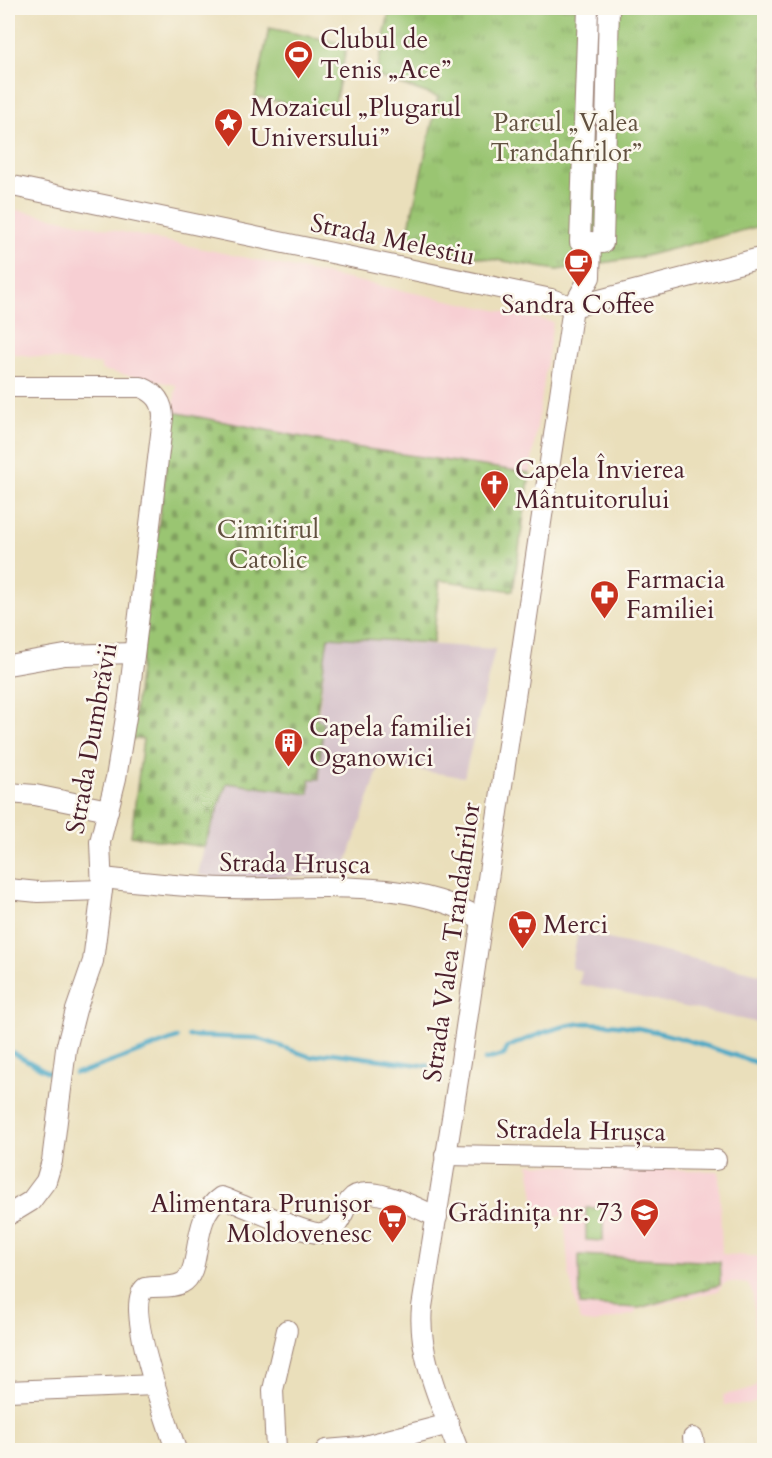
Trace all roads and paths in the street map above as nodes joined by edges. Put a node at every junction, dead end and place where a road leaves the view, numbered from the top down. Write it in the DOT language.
graph roads {
  1 [pos="588,8"];
  2 [pos="609,8"];
  3 [pos="8,185"];
  4 [pos="591,242"];
  5 [pos="765,257"];
  6 [pos="573,307"];
  7 [pos="8,387"];
  8 [pos="134,653"];
  9 [pos="8,665"];
  10 [pos="8,793"];
  11 [pos="108,810"];
  12 [pos="102,884"];
  13 [pos="8,889"];
  14 [pos="481,919"];
  15 [pos="445,1155"];
  16 [pos="716,1160"];
  17 [pos="8,1215"];
  18 [pos="437,1217"];
  19 [pos="287,1330"];
  20 [pos="155,1385"];
  21 [pos="8,1391"];
  22 [pos="449,1425"];
  23 [pos="176,1450"];
  24 [pos="276,1450"];
  25 [pos="326,1450"];
  26 [pos="458,1450"];
  1 -- 4 [label="street"];
  2 -- 4 [label="street"];
  3 -- 6 [label="street, Strada Melestiu"];
  4 -- 6 [label="street, Strada Valea Trandafirilor"];
  5 -- 6 [label="street"];
  6 -- 14 [label="street, Strada Valea Trandafirilor"];
  7 -- 8 [label="street, Strada Dumbrăvii"];
  8 -- 9 [label="street"];
  8 -- 11 [label="street, Strada Dumbrăvii"];
  10 -- 11 [label="street"];
  11 -- 12 [label="street, Strada Dumbrăvii"];
  12 -- 13 [label="street, Strada Hrușca"];
  12 -- 14 [label="street, Strada Hrușca"];
  12 -- 17 [label="street, Strada Dumbrăvii"];
  14 -- 15 [label="street, Strada Valea Trandafirilor"];
  15 -- 16 [label="street, Stradela Hrușca"];
  15 -- 18 [label="street, Strada Valea Trandafirilor"];
  18 -- 20 [label="street"];
  18 -- 22 [label="street, Strada Valea Trandafirilor"];
  19 -- 24 [label="street"];
  20 -- 21 [label="street"];
  20 -- 23 [label="street"];
  22 -- 25 [label="street"];
  22 -- 26 [label="street, Strada Valea Trandafirilor"];
}
